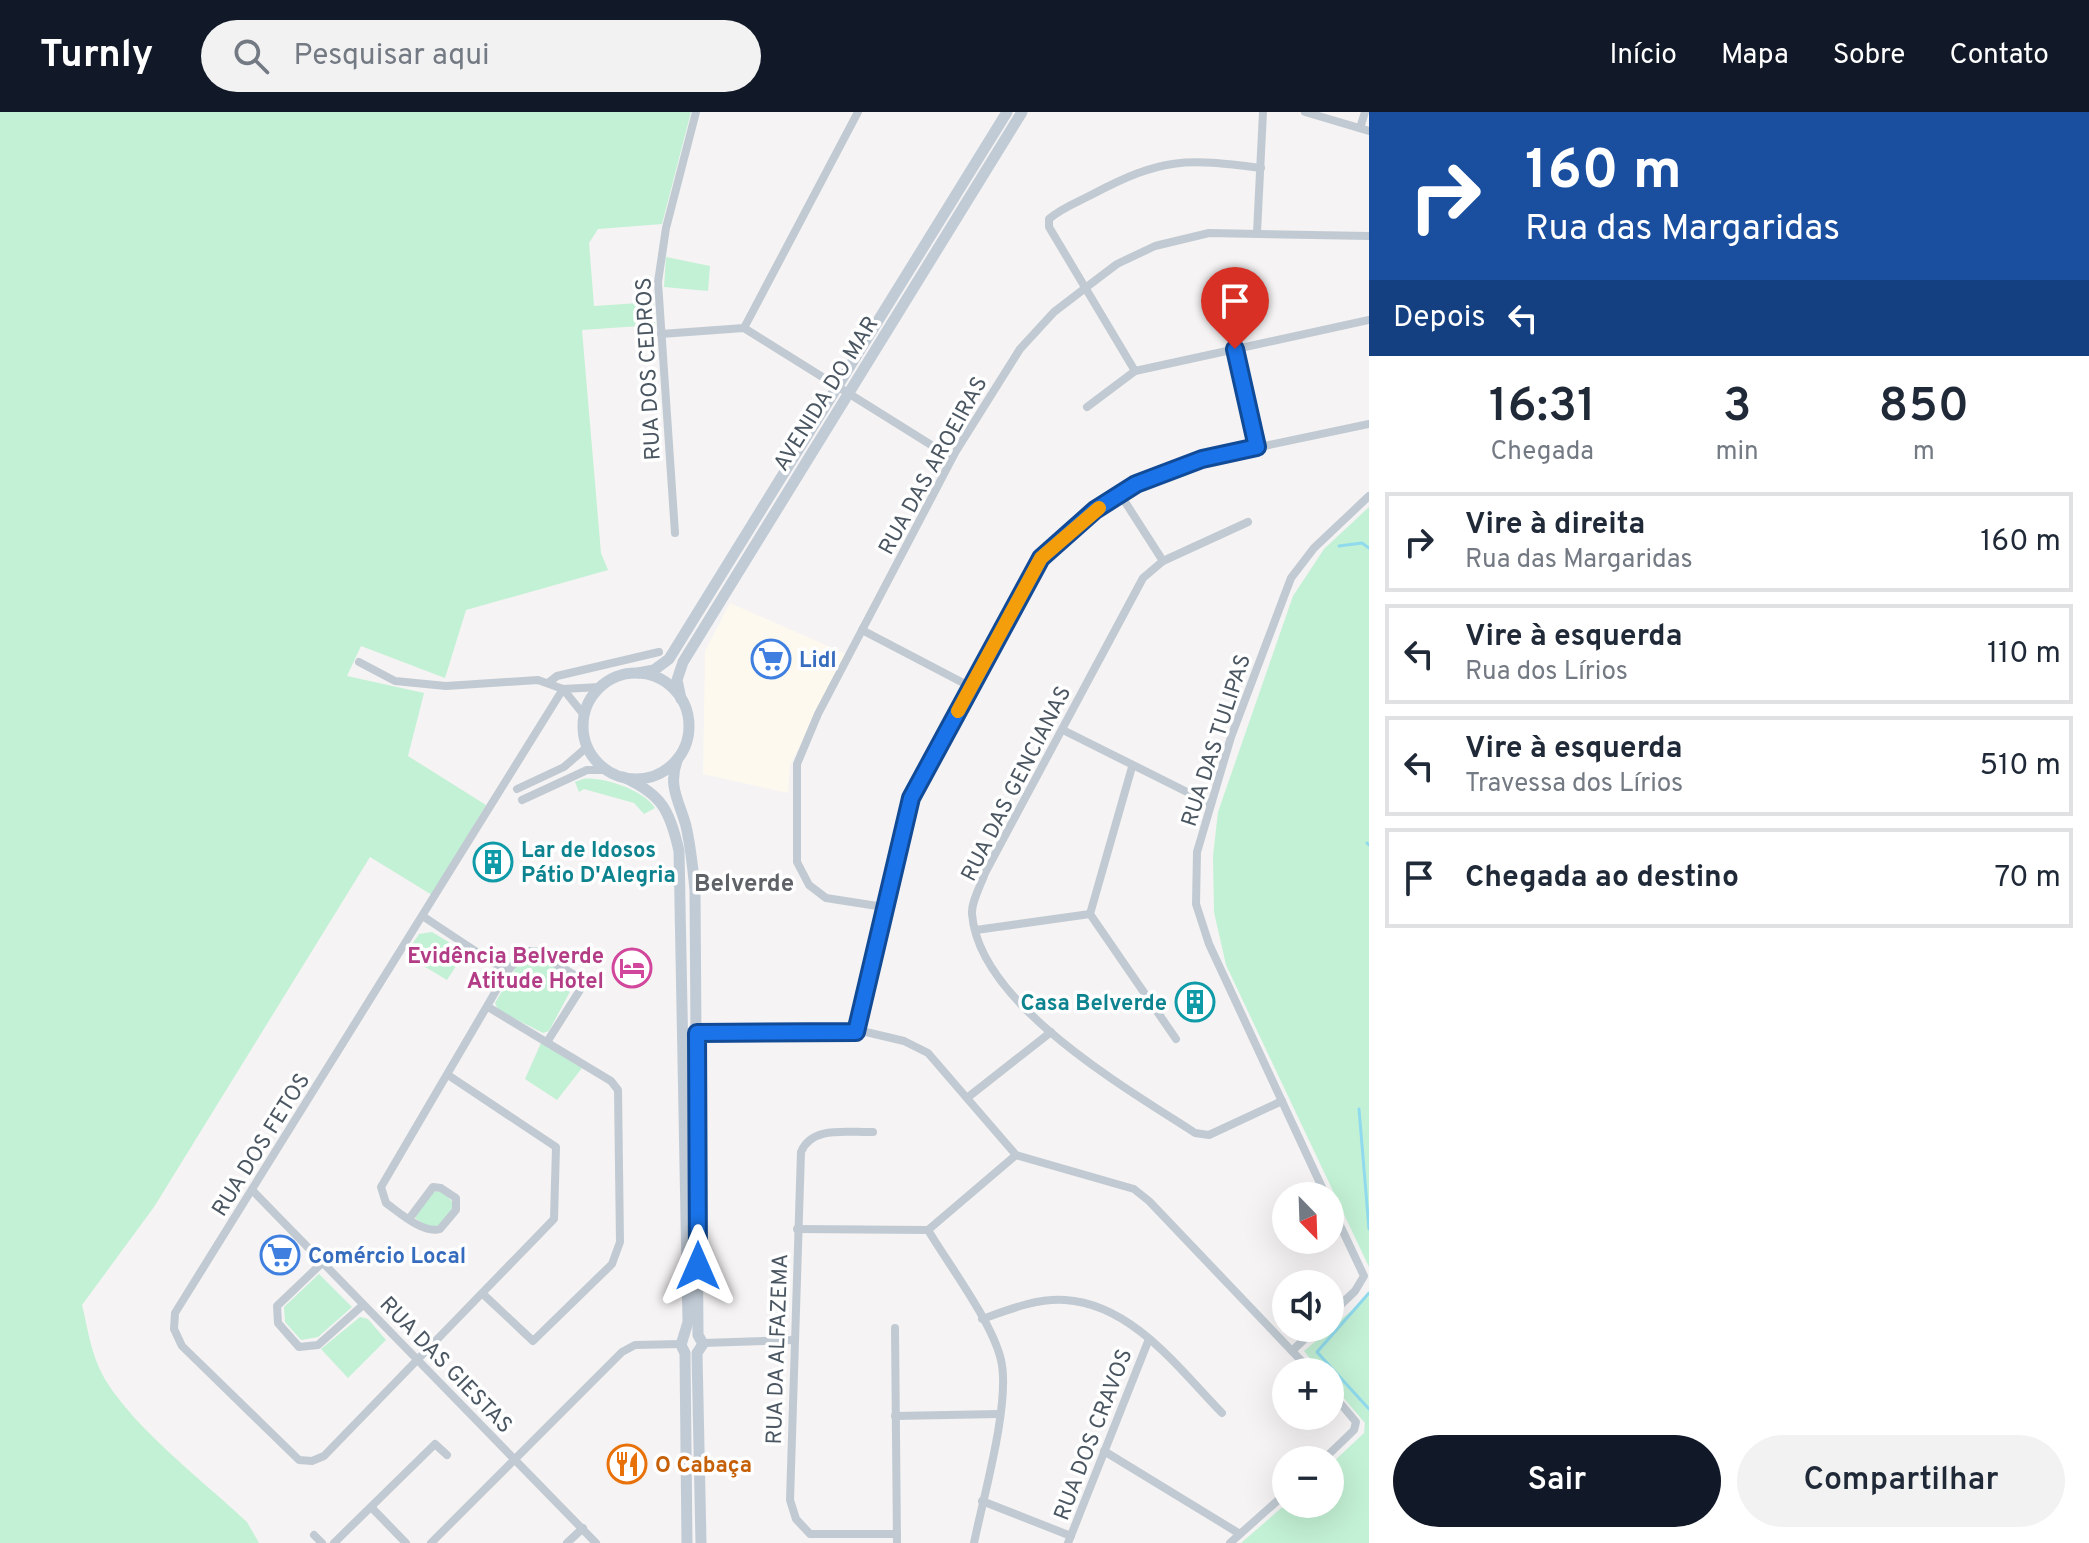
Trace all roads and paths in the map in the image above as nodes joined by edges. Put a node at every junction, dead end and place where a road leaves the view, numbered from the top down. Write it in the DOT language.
graph roads {
  1 [pos="696,112"];
  2 [pos="858,112"];
  3 [pos="1007,112"];
  4 [pos="1022,112"];
  5 [pos="1263,112"];
  6 [pos="1305,112"];
  7 [pos="1365,112"];
  8 [pos="1365,130"];
  9 [pos="1261,168"];
  10 [pos="1257,233"];
  11 [pos="1369,236"];
  12 [pos="1084,289"];
  13 [pos="1369,320"];
  14 [pos="744,328"];
  15 [pos="661,334"];
  16 [pos="1235,349"];
  17 [pos="1135,371"];
  18 [pos="837,387"];
  19 [pos="848,394"];
  20 [pos="1087,407"];
  21 [pos="1369,424"];
  22 [pos="1257,447"];
  23 [pos="952,458"];
  24 [pos="1120,494"];
  25 [pos="1369,496"];
  26 [pos="1248,522"];
  27 [pos="675,533"];
  28 [pos="1163,561"];
  29 [pos="862,630"];
  30 [pos="659,652"];
  31 [pos="359,662"];
  32 [pos="638,673"];
  33 [pos="548,683"];
  34 [pos="600,687"];
  35 [pos="971,687"];
  36 [pos="563,689"];
  37 [pos="681,699"];
  38 [pos="584,715"];
  39 [pos="1063,730"];
  40 [pos="587,747"];
  41 [pos="678,758"];
  42 [pos="1132,767"];
  43 [pos="606,770"];
  44 [pos="623,777"];
  45 [pos="517,789"];
  46 [pos="522,800"];
  47 [pos="1211,804"];
  48 [pos="884,907"];
  49 [pos="1090,914"];
  50 [pos="424,917"];
  51 [pos="976,930"];
  52 [pos="507,972"];
  53 [pos="488,1007"];
  54 [pos="856,1032"];
  55 [pos="1051,1032"];
  56 [pos="681,1033"];
  57 [pos="697,1033"];
  58 [pos="1176,1039"];
  59 [pos="547,1042"];
  60 [pos="448,1075"];
  61 [pos="967,1098"];
  62 [pos="1282,1101"];
  63 [pos="873,1132"];
  64 [pos="1016,1155"];
  65 [pos="1320,1182"];
  66 [pos="252,1190"];
  67 [pos="409,1219"];
  68 [pos="797,1229"];
  69 [pos="928,1230"];
  70 [pos="1344,1234"];
  71 [pos="322,1263"];
  72 [pos="483,1294"];
  73 [pos="1344,1302"];
  74 [pos="363,1305"];
  75 [pos="982,1319"];
  76 [pos="895,1328"];
  77 [pos="1149,1339"];
  78 [pos="795,1340"];
  79 [pos="1301,1342"];
  80 [pos="691,1344"];
  81 [pos="1292,1351"];
  82 [pos="1299,1358"];
  83 [pos="419,1362"];
  84 [pos="1344,1408"];
  85 [pos="1222,1413"];
  86 [pos="999,1414"];
  87 [pos="895,1416"];
  88 [pos="1337,1446"];
  89 [pos="1104,1451"];
  90 [pos="447,1455"];
  91 [pos="515,1459"];
  92 [pos="982,1501"];
  93 [pos="1272,1505"];
  94 [pos="371,1507"];
  95 [pos="583,1528"];
  96 [pos="1240,1534"];
  97 [pos="314,1535"];
  98 [pos="897,1539"];
  99 [pos="1069,1540"];
  100 [pos="322,1543"];
  101 [pos="334,1543"];
  102 [pos="406,1543"];
  103 [pos="431,1543"];
  104 [pos="567,1543"];
  105 [pos="596,1543"];
  106 [pos="687,1543"];
  107 [pos="701,1543"];
  108 [pos="974,1543"];
  109 [pos="1230,1543"];
  1 -- 15 [label="street, RUA DOS CEDROS"];
  2 -- 14 [label="street"];
  3 -- 18 [label="main road, AVENIDA DO MAR"];
  4 -- 19 [label="main road, AVENIDA DO MAR"];
  5 -- 9 [label="street"];
  6 -- 8 [label="street"];
  7 -- 8 [label="street"];
  9 -- 10 [label="street"];
  9 -- 12 [label="street"];
  10 -- 11 [label="street, RUA DAS AROEIRAS"];
  10 -- 12 [label="street, RUA DAS AROEIRAS"];
  12 -- 17 [label="street"];
  12 -- 23 [label="street, RUA DAS AROEIRAS"];
  13 -- 16 [label="street"];
  14 -- 15 [label="street"];
  14 -- 18 [label="street"];
  15 -- 27 [label="street, RUA DOS CEDROS"];
  16 -- 17 [label="street"];
  16 -- 22 [label="street"];
  17 -- 20 [label="street"];
  18 -- 19 [label="street"];
  18 -- 32 [label="main road, AVENIDA DO MAR"];
  19 -- 23 [label="street"];
  19 -- 37 [label="main road, AVENIDA DO MAR"];
  21 -- 22 [label="street"];
  22 -- 24 [label="street"];
  23 -- 29 [label="street, RUA DAS AROEIRAS"];
  24 -- 28 [label="street"];
  24 -- 35 [label="street"];
  25 -- 47 [label="street, RUA DAS TULIPAS"];
  26 -- 28 [label="street, RUA DAS GENCIANAS"];
  28 -- 39 [label="street, RUA DAS GENCIANAS"];
  29 -- 35 [label="street"];
  29 -- 48 [label="street, RUA DAS AROEIRAS"];
  30 -- 33 [label="street"];
  31 -- 33 [label="street"];
  32 -- 34 [label="main road"];
  32 -- 37 [label="main road"];
  33 -- 36 [label="street"];
  34 -- 36 [label="street"];
  34 -- 38 [label="main road"];
  35 -- 48 [label="street"];
  36 -- 38 [label="street"];
  36 -- 50 [label="street, RUA DOS FETOS"];
  37 -- 41 [label="main road"];
  38 -- 40 [label="main road"];
  39 -- 42 [label="street"];
  39 -- 51 [label="street, RUA DAS GENCIANAS"];
  40 -- 43 [label="main road"];
  40 -- 45 [label="street"];
  41 -- 44 [label="main road"];
  41 -- 57 [label="main road"];
  42 -- 47 [label="street"];
  42 -- 49 [label="street"];
  43 -- 44 [label="main road"];
  43 -- 46 [label="street"];
  44 -- 56 [label="main road"];
  47 -- 62 [label="street, RUA DAS TULIPAS"];
  48 -- 54 [label="street"];
  49 -- 51 [label="street"];
  49 -- 58 [label="street"];
  50 -- 52 [label="street"];
  50 -- 66 [label="street, RUA DOS FETOS"];
  51 -- 55 [label="street, RUA DAS GENCIANAS"];
  52 -- 53 [label="street"];
  52 -- 59 [label="street"];
  53 -- 59 [label="street"];
  53 -- 60 [label="street"];
  54 -- 57 [label="street"];
  54 -- 61 [label="street"];
  55 -- 61 [label="street"];
  55 -- 62 [label="street, RUA DAS GENCIANAS"];
  56 -- 57 [label="street"];
  56 -- 80 [label="main road"];
  57 -- 80 [label="main road"];
  59 -- 72 [label="street"];
  60 -- 67 [label="street"];
  60 -- 72 [label="street"];
  61 -- 64 [label="street"];
  62 -- 65 [label="street, RUA DAS TULIPAS"];
  63 -- 68 [label="street, RUA DA ALFAZEMA"];
  64 -- 69 [label="street"];
  64 -- 81 [label="street"];
  66 -- 71 [label="street, RUA DAS GIESTAS"];
  66 -- 83 [label="street, RUA DOS FETOS"];
  67 -- 67 [label="street"];
  68 -- 69 [label="street"];
  68 -- 78 [label="street, RUA DA ALFAZEMA"];
  69 -- 75 [label="street"];
  70 -- 73 [label="street"];
  71 -- 74 [label="street, RUA DAS GIESTAS"];
  71 -- 74 [label="street"];
  72 -- 83 [label="street"];
  74 -- 83 [label="street, RUA DAS GIESTAS"];
  75 -- 77 [label="street"];
  75 -- 86 [label="street"];
  76 -- 87 [label="street"];
  77 -- 85 [label="street"];
  77 -- 89 [label="street, RUA DOS CRAVOS"];
  78 -- 80 [label="street"];
  78 -- 98 [label="street, RUA DA ALFAZEMA"];
  79 -- 81 [label="street"];
  80 -- 91 [label="street"];
  80 -- 106 [label="main road"];
  80 -- 107 [label="main road"];
  81 -- 82 [label="street"];
  83 -- 91 [label="street, RUA DAS GIESTAS"];
  84 -- 88 [label="street"];
  86 -- 87 [label="street"];
  86 -- 92 [label="street"];
  87 -- 98 [label="street"];
  89 -- 96 [label="street"];
  89 -- 99 [label="street, RUA DOS CRAVOS"];
  90 -- 94 [label="street"];
  91 -- 95 [label="street, RUA DAS GIESTAS"];
  91 -- 103 [label="street"];
  92 -- 99 [label="street"];
  92 -- 108 [label="street"];
  93 -- 96 [label="street"];
  94 -- 101 [label="street"];
  94 -- 102 [label="street"];
  95 -- 104 [label="street"];
  95 -- 105 [label="street, RUA DAS GIESTAS"];
  96 -- 109 [label="street"];
  97 -- 100 [label="street"];
}
